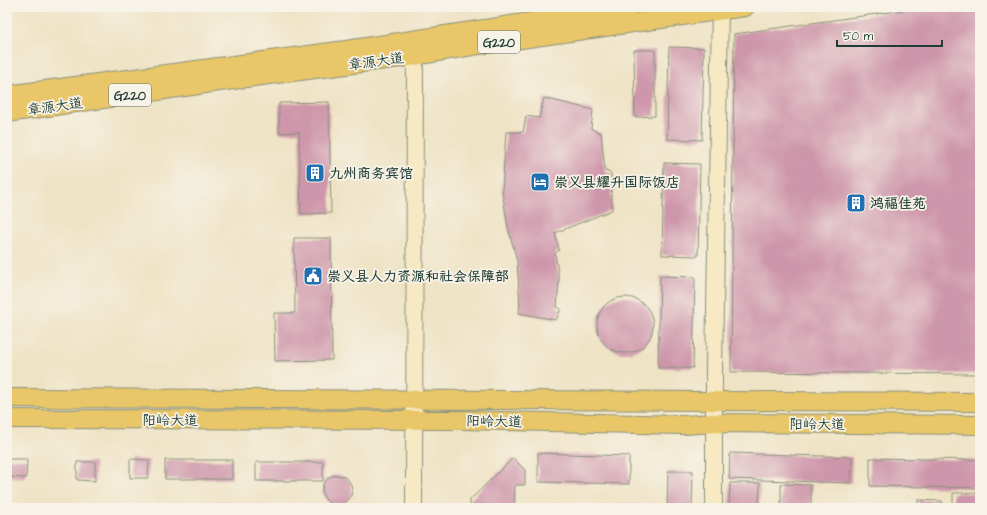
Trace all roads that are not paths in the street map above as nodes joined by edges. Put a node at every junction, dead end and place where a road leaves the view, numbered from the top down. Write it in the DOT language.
graph roads {
  1 [pos="629,7"];
  2 [pos="745,7"];
  3 [pos="720,9"];
  4 [pos="415,48"];
  5 [pos="7,95"];
  6 [pos="7,113"];
  7 [pos="7,398"];
  8 [pos="413,400"];
  9 [pos="714,400"];
  10 [pos="980,402"];
  11 [pos="7,419"];
  12 [pos="413,420"];
  13 [pos="714,423"];
  14 [pos="980,424"];
  15 [pos="414,508"];
  16 [pos="714,508"];
  1 -- 4 [label="main road, 章源大道 / G220"];
  2 -- 3 [label="main road, 章源大道 / G220"];
  3 -- 4 [label="main road, 章源大道 / G220"];
  3 -- 9 [label="street"];
  4 -- 5 [label="main road, 章源大道 / G220"];
  4 -- 6 [label="main road, 章源大道 / G220"];
  4 -- 8 [label="street"];
  7 -- 8 [label="main road, 阳岭大道"];
  8 -- 9 [label="main road, 阳岭大道"];
  8 -- 12 [label="street"];
  9 -- 10 [label="main road, 阳岭大道"];
  9 -- 13 [label="street"];
  11 -- 12 [label="main road, 阳岭大道"];
  12 -- 13 [label="main road, 阳岭大道"];
  12 -- 15 [label="street"];
  13 -- 14 [label="main road, 阳岭大道"];
  13 -- 16 [label="street"];
}
